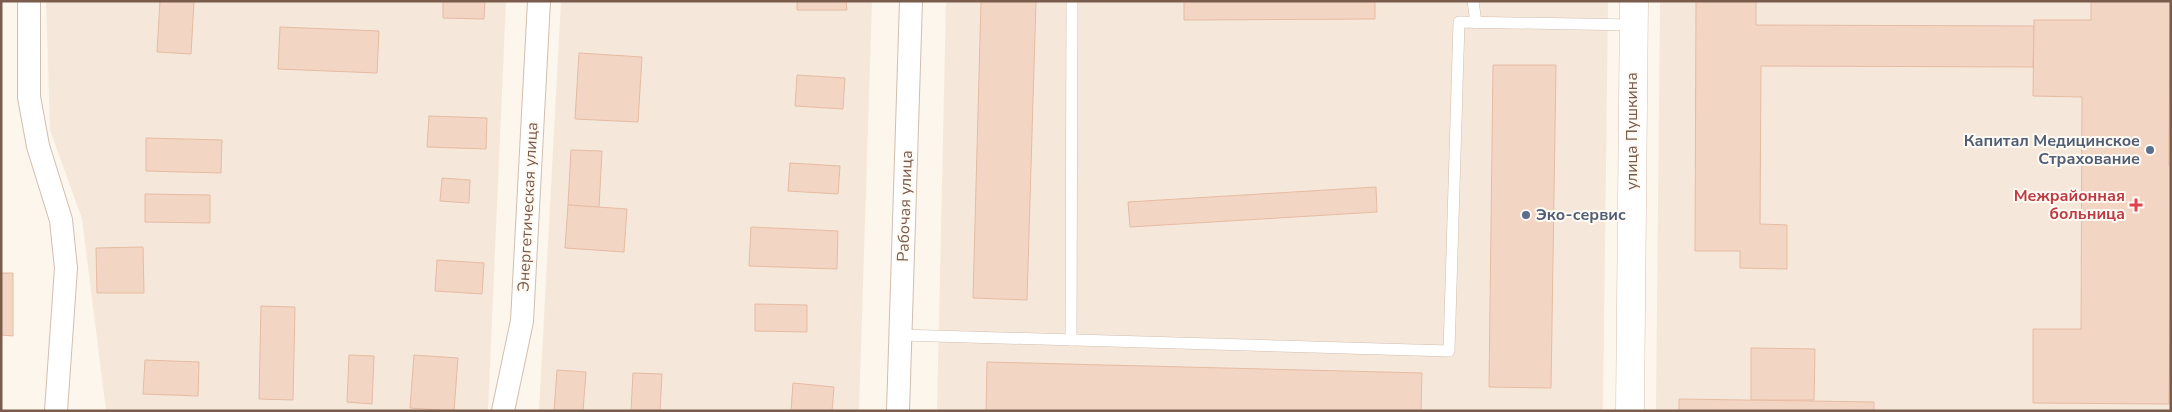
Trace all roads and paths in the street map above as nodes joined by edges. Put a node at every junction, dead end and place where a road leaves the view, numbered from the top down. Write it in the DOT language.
graph roads {
  1 [pos="29,1"];
  2 [pos="539,1"];
  3 [pos="911,1"];
  4 [pos="1072,1"];
  5 [pos="1473,1"];
  6 [pos="1633,13"];
  7 [pos="1476,22"];
  8 [pos="901,334"];
  9 [pos="1071,340"];
  10 [pos="56,411"];
  11 [pos="503,411"];
  12 [pos="898,411"];
  13 [pos="1630,411"];
  1 -- 10 [label="street"];
  2 -- 11 [label="street, Энергетическая улица"];
  3 -- 8 [label="street, Рабочая улица"];
  4 -- 9 [label="lane"];
  5 -- 7 [label="lane"];
  6 -- 7 [label="lane"];
  6 -- 13 [label="main road, улица Пушкина"];
  7 -- 9 [label="lane"];
  8 -- 9 [label="lane"];
  8 -- 12 [label="street, Рабочая улица"];
}
